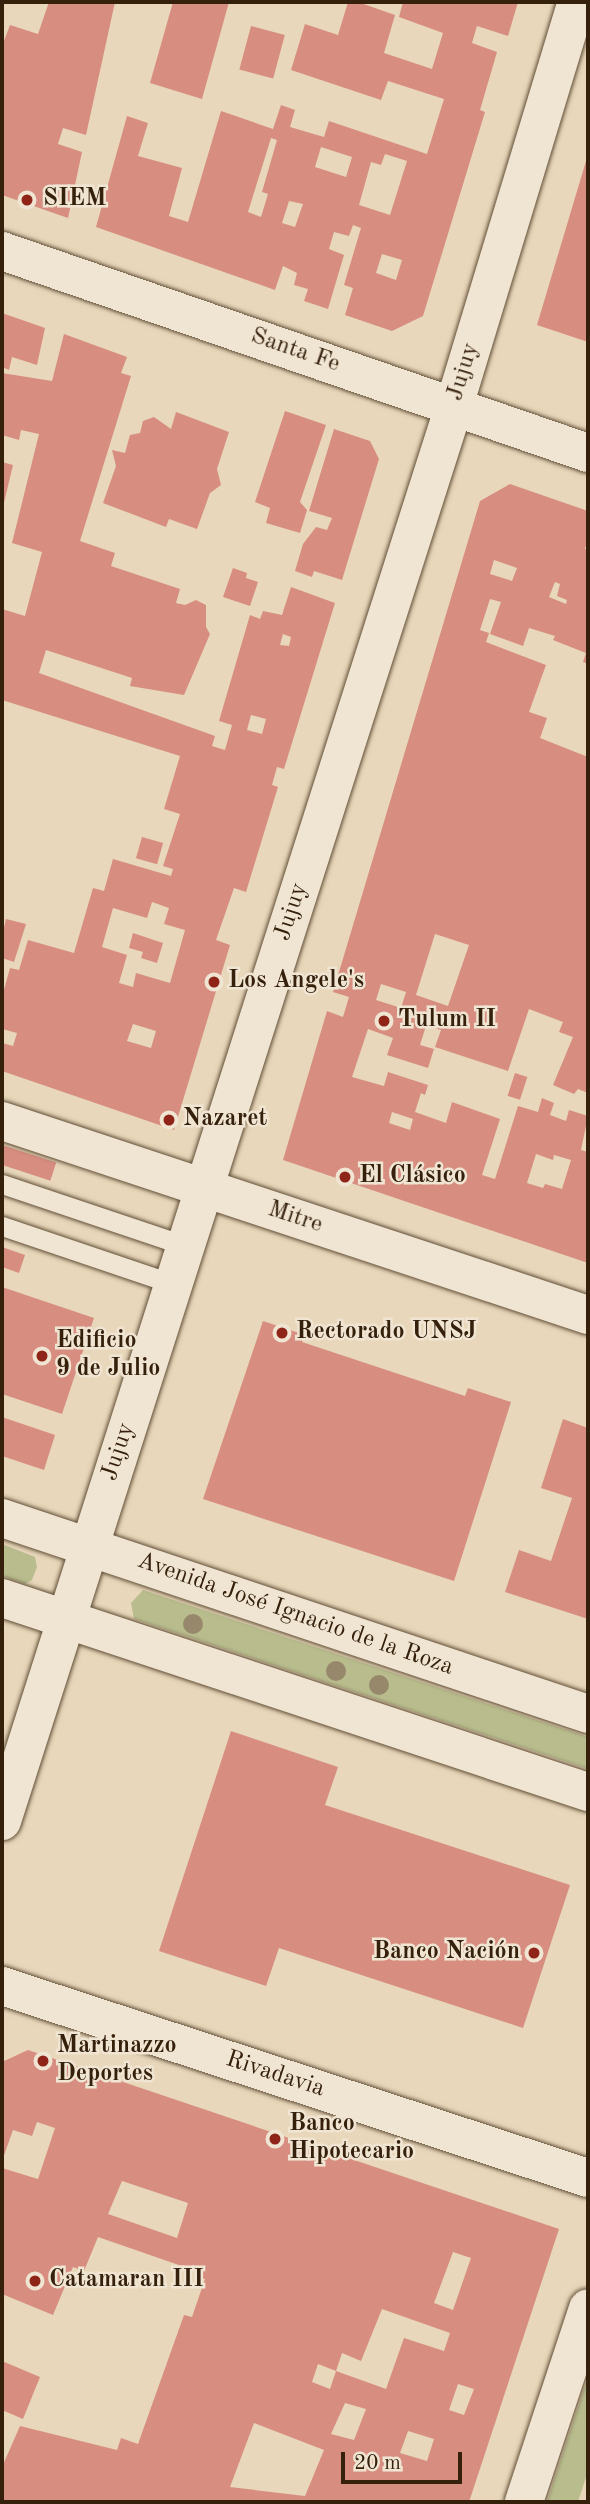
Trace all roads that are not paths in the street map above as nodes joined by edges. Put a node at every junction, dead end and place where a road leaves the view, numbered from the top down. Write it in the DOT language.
graph roads {
  1 [pos="577,2"];
  2 [pos="2,251"];
  3 [pos="454,406"];
  4 [pos="588,453"];
  5 [pos="2,1121"];
  6 [pos="2,1184"];
  7 [pos="204,1188"];
  8 [pos="2,1226"];
  9 [pos="186,1246"];
  10 [pos="173,1284"];
  11 [pos="588,1315"];
  12 [pos="2,1517"];
  13 [pos="89,1546"];
  14 [pos="2,1598"];
  15 [pos="66,1619"];
  16 [pos="588,1714"];
  17 [pos="588,1792"];
  18 [pos="2,1821"];
  19 [pos="2,1986"];
  20 [pos="588,2178"];
  21 [pos="588,2308"];
  22 [pos="524,2502"];
  1 -- 3 [label="street, Jujuy"];
  2 -- 3 [label="street, Santa Fe"];
  3 -- 4 [label="street, Santa Fe"];
  3 -- 7 [label="street, Jujuy"];
  5 -- 7 [label="street, Mitre"];
  6 -- 9 [label="lane"];
  7 -- 9 [label="street, Jujuy"];
  7 -- 11 [label="street, Mitre"];
  8 -- 10 [label="lane"];
  9 -- 10 [label="street, Jujuy"];
  10 -- 13 [label="street, Jujuy"];
  12 -- 13 [label="street, Avenida José Ignacio de la Roza"];
  13 -- 15 [label="street, Jujuy"];
  13 -- 16 [label="street, Avenida José Ignacio de la Roza"];
  14 -- 15 [label="street"];
  15 -- 17 [label="street"];
  15 -- 18 [label="street, Jujuy"];
  19 -- 20 [label="street, Rivadavia"];
  21 -- 22 [label="street"];
}
